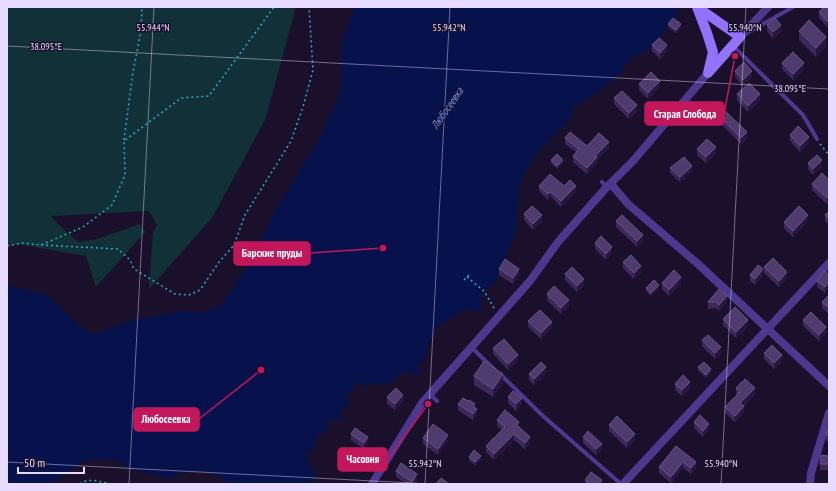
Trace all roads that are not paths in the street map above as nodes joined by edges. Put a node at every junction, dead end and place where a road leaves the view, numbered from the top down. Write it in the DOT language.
graph roads {
  1 [pos="697,7"];
  2 [pos="768,7"];
  3 [pos="793,7"];
  4 [pos="740,37"];
  5 [pos="734,46"];
  6 [pos="713,52"];
  7 [pos="725,55"];
  8 [pos="708,73"];
  9 [pos="817,139"];
  10 [pos="606,184"];
  11 [pos="829,263"];
  12 [pos="768,328"];
  13 [pos="472,348"];
  14 [pos="829,386"];
  15 [pos="430,394"];
  16 [pos="438,401"];
  17 [pos="829,413"];
  18 [pos="372,484"];
  19 [pos="622,484"];
  20 [pos="810,484"];
  1 -- 4 [label="street"];
  1 -- 6 [label="street"];
  2 -- 4 [label="street"];
  3 -- 4 [label="lane"];
  4 -- 5 [label="street"];
  5 -- 7 [label="street"];
  5 -- 9 [label="lane"];
  6 -- 7 [label="street"];
  6 -- 8 [label="street"];
  7 -- 8 [label="street"];
  8 -- 10 [label="street"];
  10 -- 12 [label="street"];
  10 -- 13 [label="street"];
  11 -- 12 [label="street"];
  12 -- 14 [label="street"];
  12 -- 19 [label="street"];
  13 -- 15 [label="street"];
  13 -- 19 [label="lane"];
  15 -- 16 [label="lane"];
  15 -- 18 [label="street"];
  17 -- 20 [label="street"];
}
